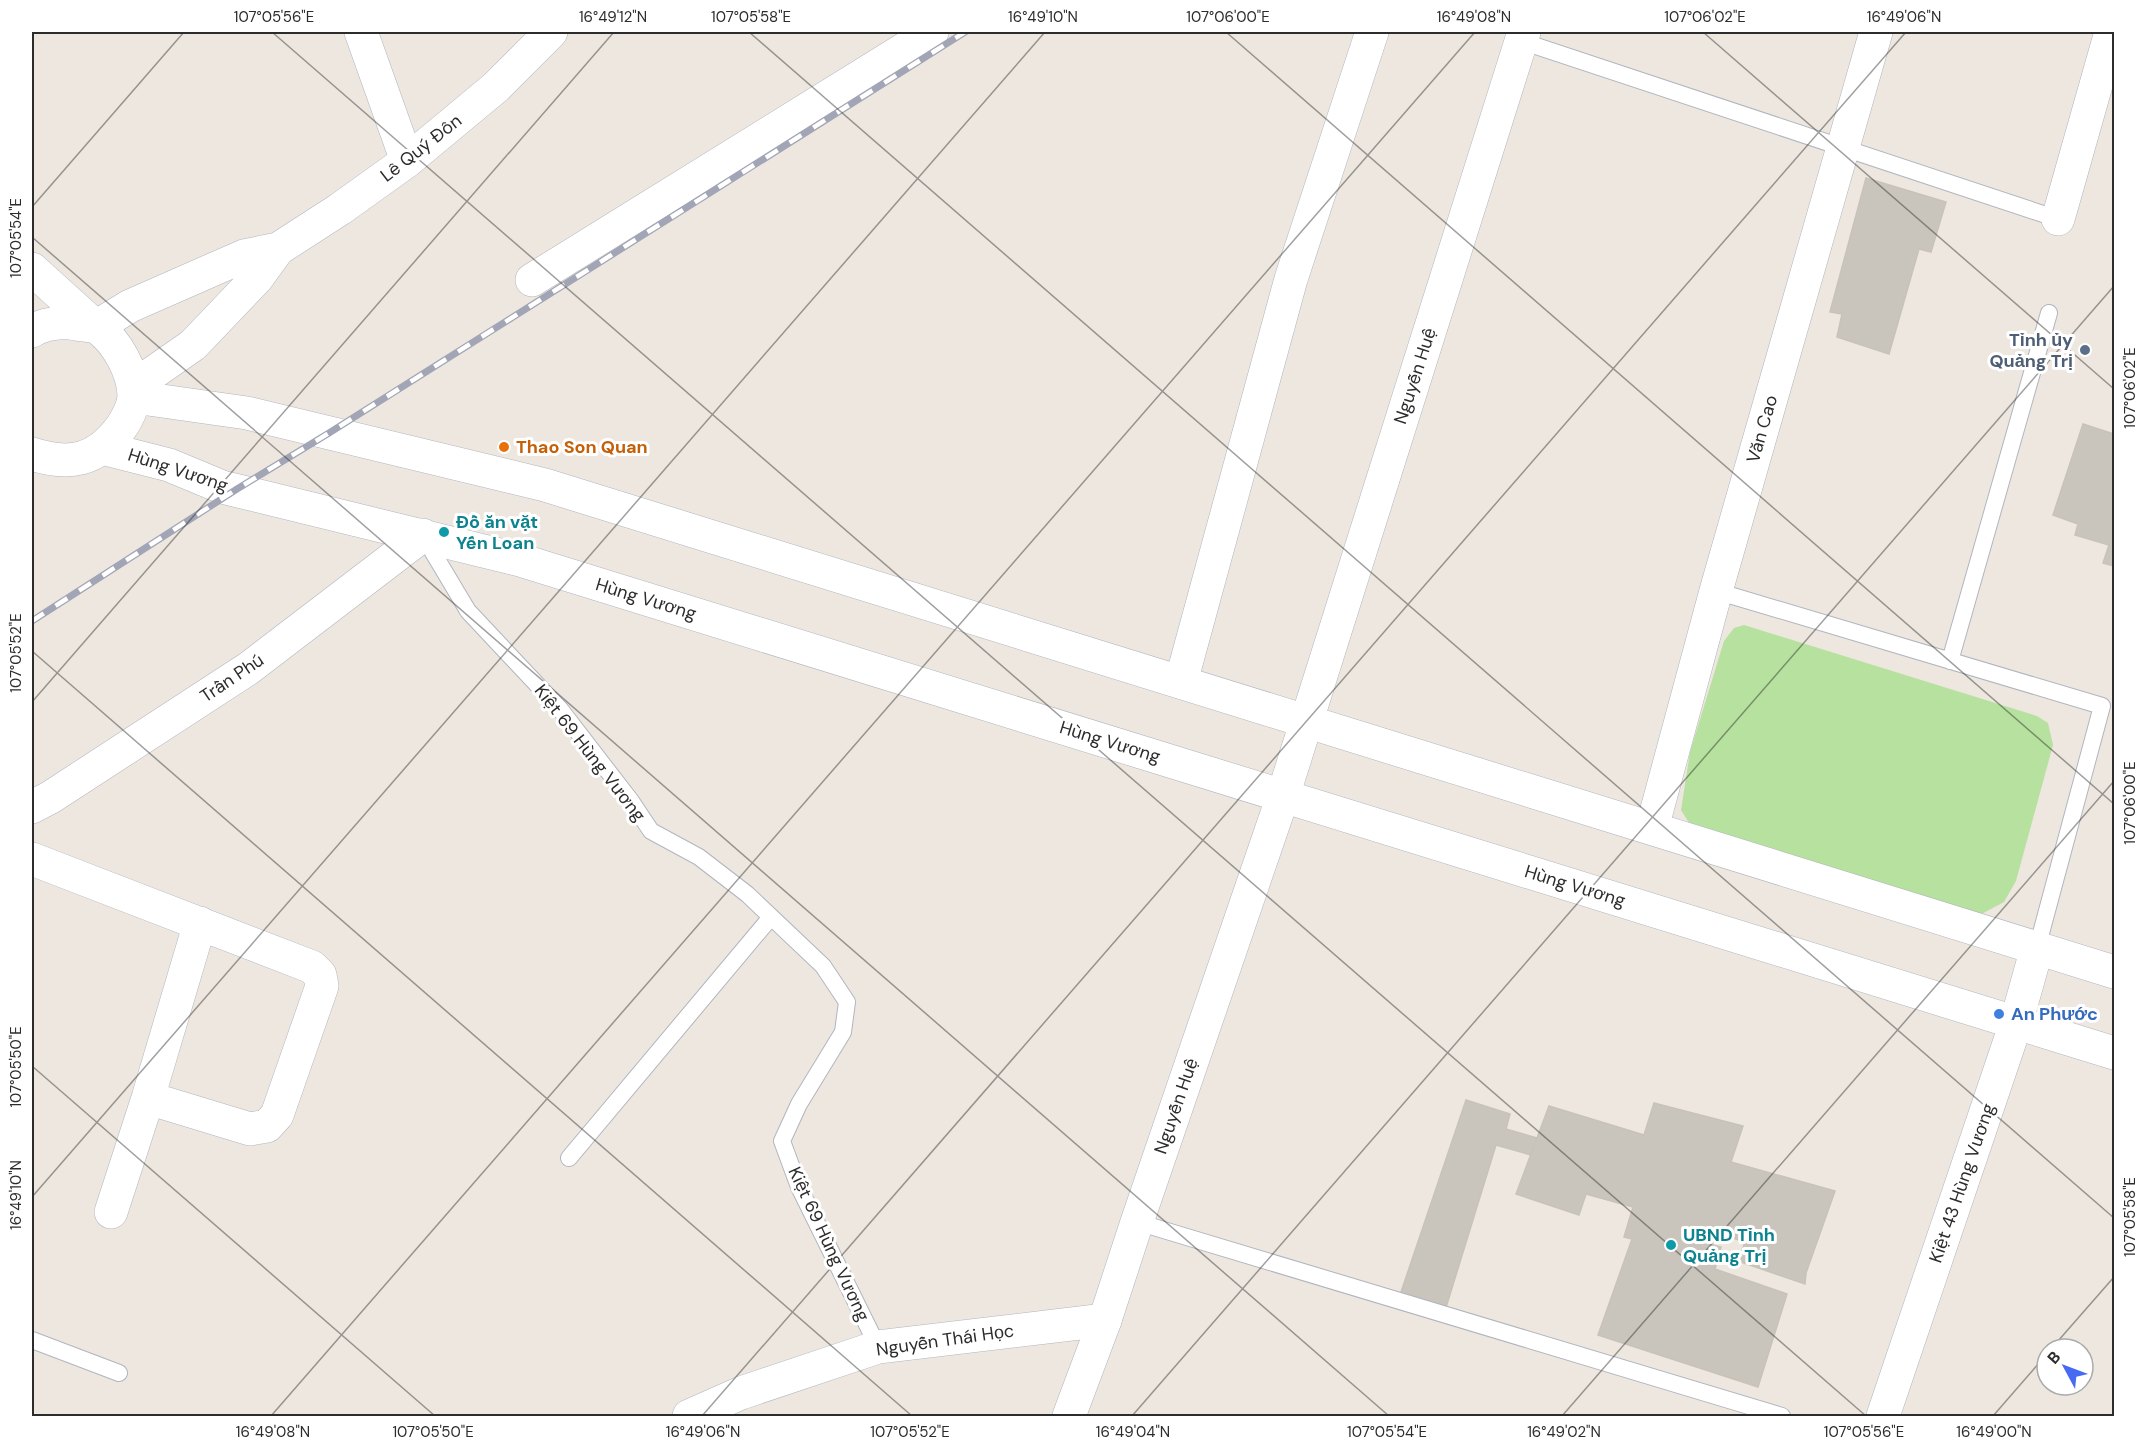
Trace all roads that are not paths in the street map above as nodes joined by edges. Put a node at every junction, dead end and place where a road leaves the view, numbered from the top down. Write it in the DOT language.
graph roads {
  1 [pos="362,32"];
  2 [pos="551,32"];
  3 [pos="932,32"];
  4 [pos="1372,32"];
  5 [pos="1876,32"];
  6 [pos="2111,32"];
  7 [pos="1523,36"];
  8 [pos="1843,148"];
  9 [pos="407,161"];
  10 [pos="2058,219"];
  11 [pos="279,249"];
  12 [pos="32,269"];
  13 [pos="532,280"];
  14 [pos="2049,313"];
  15 [pos="96,327"];
  16 [pos="32,331"];
  17 [pos="134,397"];
  18 [pos="102,448"];
  19 [pos="32,454"];
  20 [pos="423,535"];
  21 [pos="1716,591"];
  22 [pos="1950,661"];
  23 [pos="1181,682"];
  24 [pos="1306,721"];
  25 [pos="1283,796"];
  26 [pos="32,807"];
  27 [pos="1653,828"];
  28 [pos="32,859"];
  29 [pos="771,917"];
  30 [pos="200,923"];
  31 [pos="2037,948"];
  32 [pos="2115,972"];
  33 [pos="2016,1023"];
  34 [pos="2115,1053"];
  35 [pos="148,1098"];
  36 [pos="569,1158"];
  37 [pos="111,1212"];
  38 [pos="1137,1222"];
  39 [pos="1105,1320"];
  40 [pos="32,1341"];
  41 [pos="878,1347"];
  42 [pos="119,1373"];
  43 [pos="689,1416"];
  44 [pos="1069,1416"];
  45 [pos="1782,1416"];
  46 [pos="1883,1416"];
  1 -- 9 [label="street"];
  2 -- 9 [label="street, Lê Quý Đôn"];
  3 -- 13 [label="street"];
  4 -- 23 [label="street"];
  5 -- 8 [label="street, Văn Cao"];
  6 -- 10 [label="street"];
  7 -- 8 [label="lane"];
  7 -- 24 [label="street, Nguyễn Huệ"];
  8 -- 10 [label="lane"];
  8 -- 21 [label="street, Văn Cao"];
  9 -- 11 [label="street, Lê Quý Đôn"];
  11 -- 15 [label="street, Lê Quý Đôn"];
  11 -- 17 [label="street, Lê Quý Đôn"];
  12 -- 15 [label="street"];
  14 -- 22 [label="lane"];
  15 -- 16 [label="street"];
  15 -- 17 [label="street"];
  17 -- 18 [label="street, Lê Quý Đôn"];
  17 -- 23 [label="street"];
  18 -- 19 [label="street"];
  18 -- 20 [label="street, Hùng Vương"];
  20 -- 25 [label="street, Hùng Vương"];
  20 -- 26 [label="street, Trần Phú"];
  20 -- 29 [label="lane, Kiệt 69 Hùng Vương"];
  21 -- 22 [label="lane"];
  21 -- 27 [label="street, Văn Cao"];
  22 -- 31 [label="lane"];
  23 -- 24 [label="street"];
  24 -- 25 [label="street, Nguyễn Huệ"];
  24 -- 27 [label="street"];
  25 -- 33 [label="street, Hùng Vương"];
  25 -- 38 [label="street, Nguyễn Huệ"];
  27 -- 31 [label="street"];
  28 -- 30 [label="street"];
  29 -- 36 [label="lane"];
  29 -- 41 [label="lane, Kiệt 69 Hùng Vương"];
  30 -- 35 [label="street"];
  30 -- 35 [label="street"];
  31 -- 32 [label="street"];
  31 -- 33 [label="street, Kiệt 43 Hùng Vương"];
  33 -- 34 [label="street, Hùng Vương"];
  33 -- 46 [label="street, Kiệt 43 Hùng Vương"];
  35 -- 37 [label="street"];
  38 -- 39 [label="street, Nguyễn Huệ"];
  38 -- 45 [label="lane"];
  39 -- 41 [label="street, Nguyễn Thái Học"];
  39 -- 44 [label="street, Nguyễn Huệ"];
  40 -- 42 [label="lane"];
  41 -- 43 [label="street, Nguyễn Thái Học"];
}
